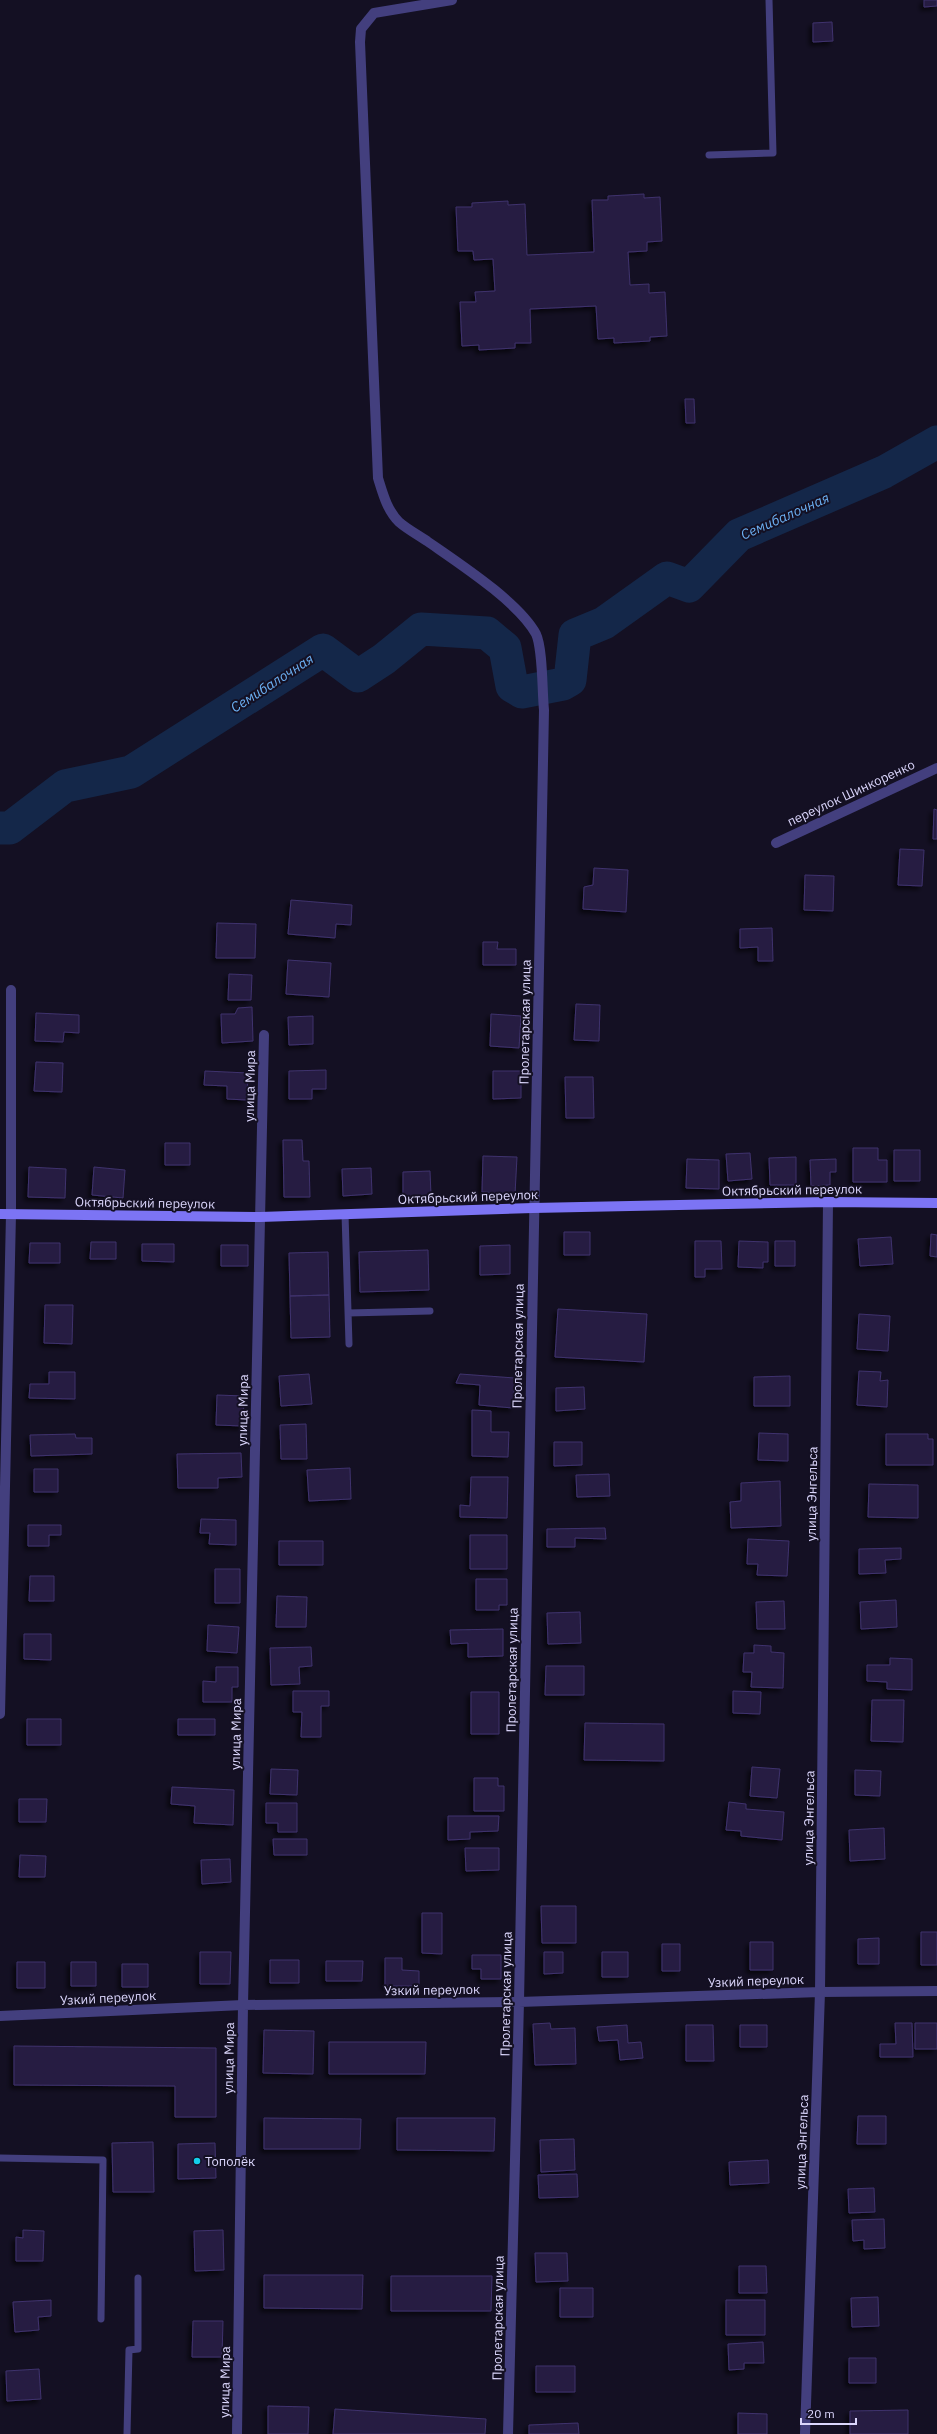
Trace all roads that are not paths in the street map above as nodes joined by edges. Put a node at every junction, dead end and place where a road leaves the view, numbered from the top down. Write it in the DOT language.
graph roads {
  1 [pos="452,0"];
  2 [pos="769,0"];
  3 [pos="709,155"];
  4 [pos="937,768"];
  5 [pos="776,843"];
  6 [pos="11,990"];
  7 [pos="264,1035"];
  8 [pos="828,1202"];
  9 [pos="937,1203"];
  10 [pos="534,1208"];
  11 [pos="0,1214"];
  12 [pos="11,1214"];
  13 [pos="345,1214"];
  14 [pos="260,1217"];
  15 [pos="430,1311"];
  16 [pos="348,1313"];
  17 [pos="349,1344"];
  18 [pos="0,1714"];
  19 [pos="937,1991"];
  20 [pos="820,1992"];
  21 [pos="519,2002"];
  22 [pos="243,2005"];
  23 [pos="0,2016"];
  24 [pos="0,2158"];
  25 [pos="138,2278"];
  26 [pos="101,2319"];
  27 [pos="127,2434"];
  28 [pos="237,2434"];
  29 [pos="508,2434"];
  30 [pos="805,2434"];
  1 -- 10 [label="street, Пролетарская улица"];
  2 -- 3 [label="lane"];
  4 -- 5 [label="street, переулок Шинкоренко"];
  6 -- 12 [label="street"];
  7 -- 14 [label="street, улица Мира"];
  8 -- 9 [label="street, Октябрьский переулок"];
  8 -- 10 [label="street, Октябрьский переулок"];
  8 -- 20 [label="street, улица Энгельса"];
  10 -- 13 [label="street, Октябрьский переулок"];
  10 -- 21 [label="street, Пролетарская улица"];
  11 -- 12 [label="street, Октябрьский переулок"];
  12 -- 14 [label="street, Октябрьский переулок"];
  12 -- 18 [label="street"];
  13 -- 14 [label="street, Октябрьский переулок"];
  13 -- 16 [label="lane"];
  14 -- 22 [label="street, улица Мира"];
  15 -- 16 [label="lane"];
  16 -- 17 [label="lane"];
  19 -- 20 [label="street, Узкий переулок"];
  20 -- 21 [label="street, Узкий переулок"];
  20 -- 30 [label="street, улица Энгельса"];
  21 -- 22 [label="street, Узкий переулок"];
  21 -- 29 [label="street, Пролетарская улица"];
  22 -- 23 [label="street, Узкий переулок"];
  22 -- 28 [label="street, улица Мира"];
  24 -- 26 [label="lane"];
  25 -- 27 [label="lane"];
}
